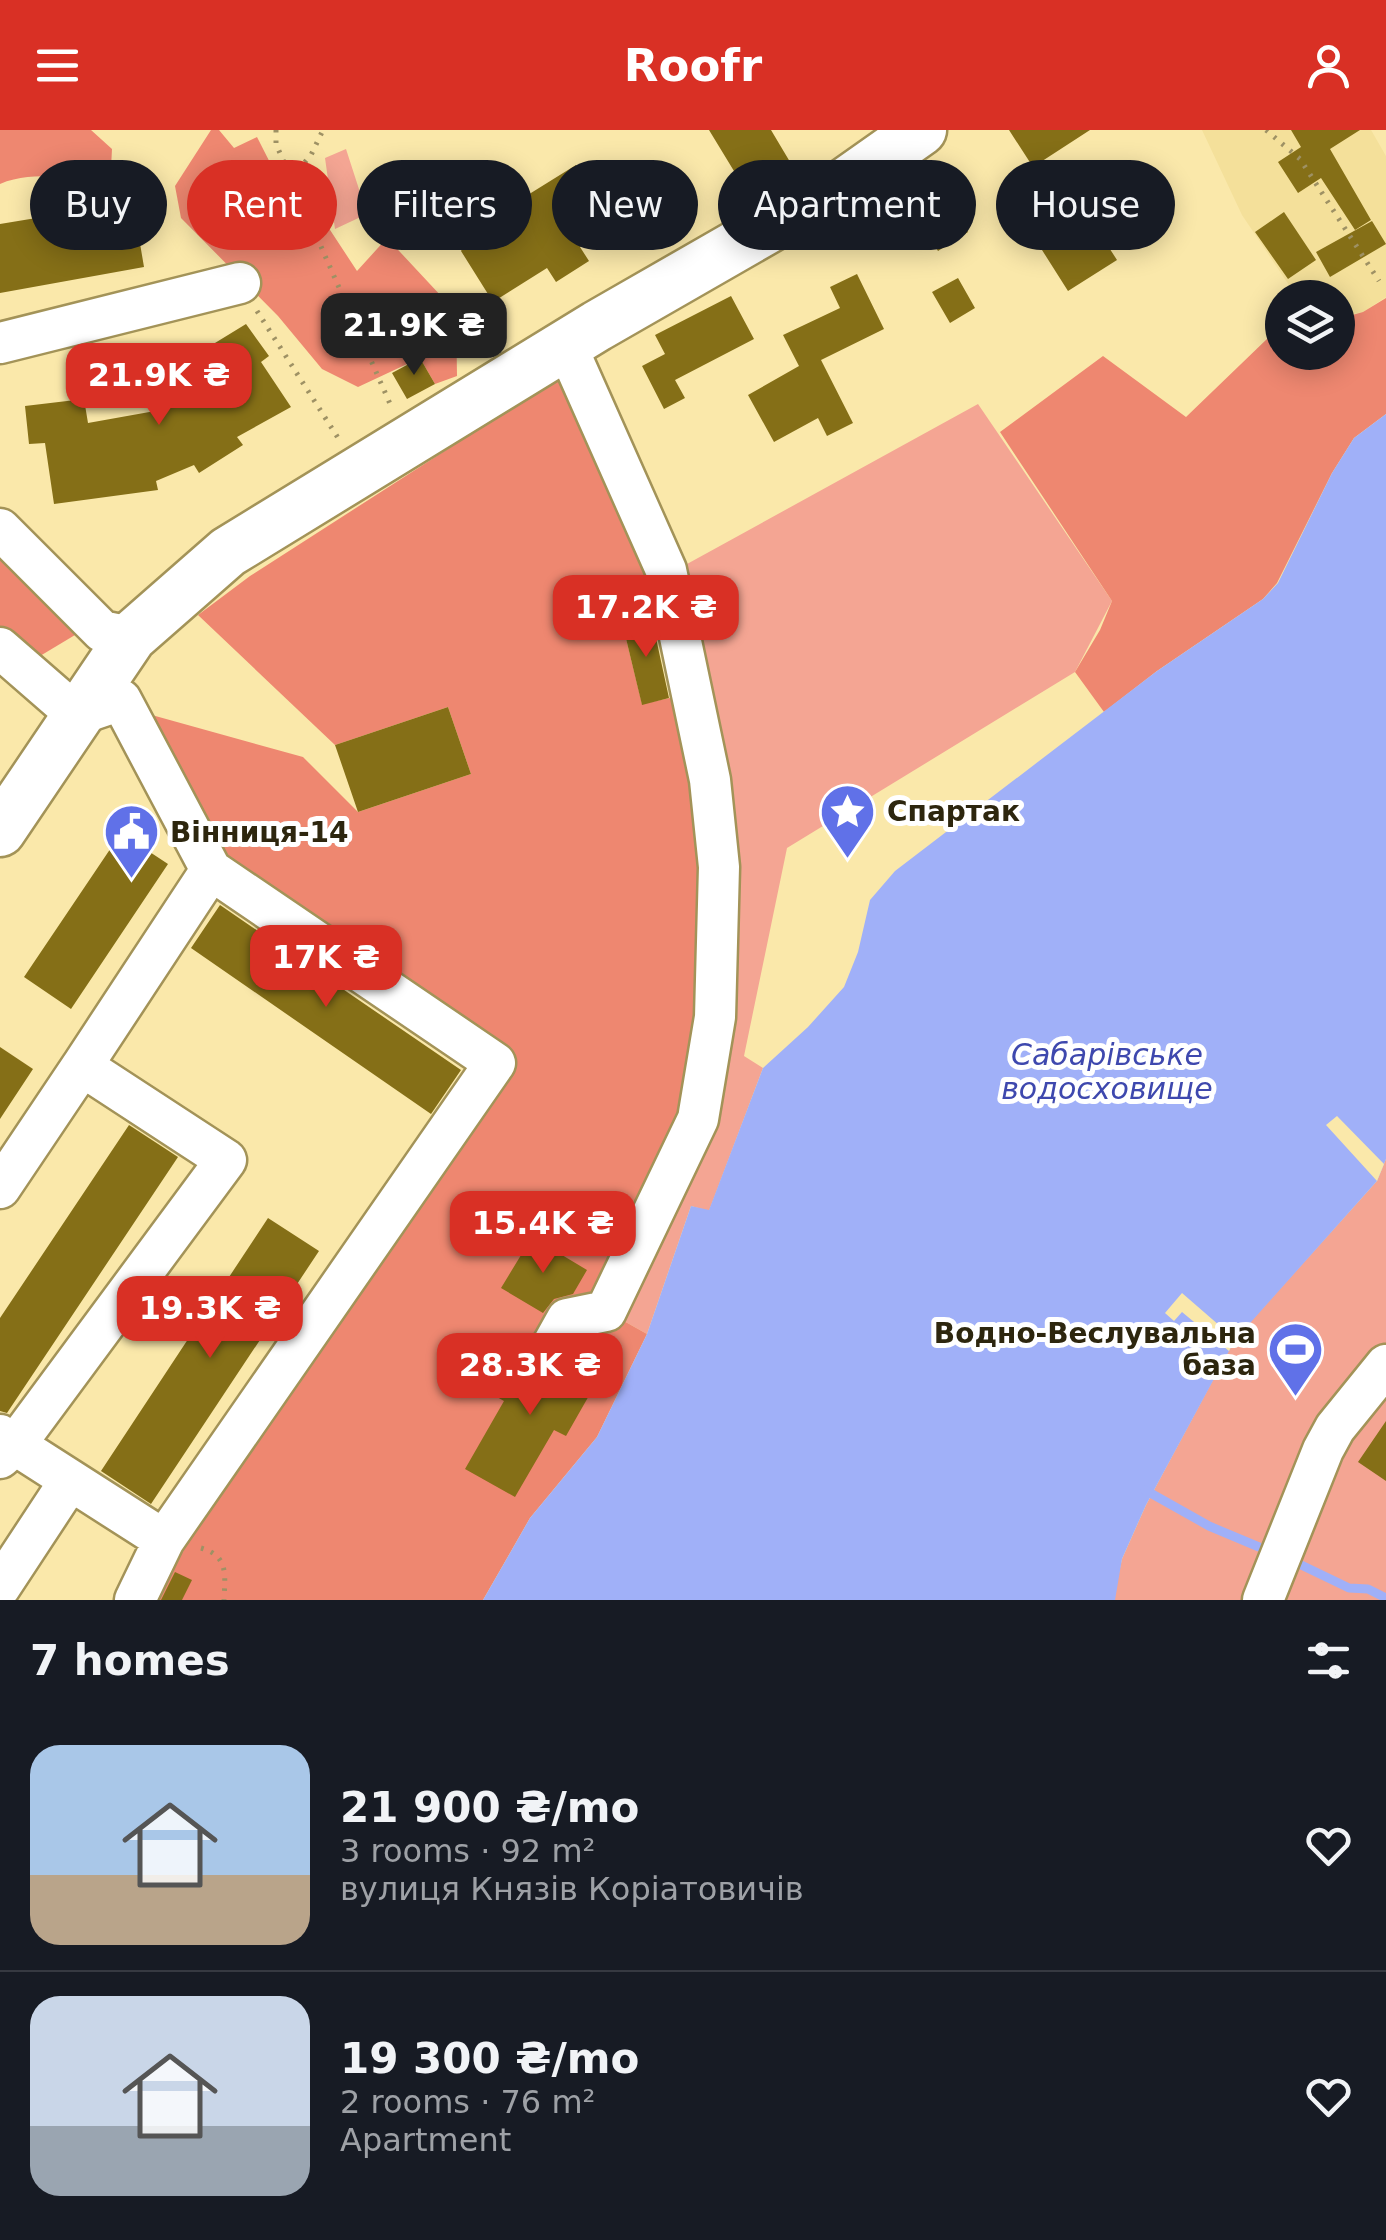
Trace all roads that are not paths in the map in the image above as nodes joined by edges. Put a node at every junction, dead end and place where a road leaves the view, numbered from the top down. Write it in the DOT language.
graph roads {
  1 [pos="921,130"];
  2 [pos="240,284"];
  3 [pos="0,343"];
  4 [pos="566,345"];
  5 [pos="0,529"];
  6 [pos="131,636"];
  7 [pos="0,648"];
  8 [pos="77,714"];
  9 [pos="0,831"];
  10 [pos="211,870"];
  11 [pos="82,1066"];
  12 [pos="0,1188"];
  13 [pos="548,1353"];
  14 [pos="1386,1365"];
  15 [pos="5,1446"];
  16 [pos="70,1482"];
  17 [pos="164,1540"];
  18 [pos="0,1587"];
  19 [pos="135,1600"];
  20 [pos="1263,1600"];
  1 -- 4 [label="main road"];
  2 -- 3 [label="street"];
  4 -- 6 [label="main road"];
  4 -- 13 [label="street"];
  5 -- 6 [label="street"];
  6 -- 8 [label="main road"];
  7 -- 8 [label="street"];
  8 -- 9 [label="main road"];
  8 -- 10 [label="street"];
  10 -- 11 [label="street"];
  10 -- 17 [label="street"];
  11 -- 12 [label="street"];
  11 -- 15 [label="street"];
  14 -- 20 [label="street"];
  15 -- 16 [label="street"];
  16 -- 17 [label="street"];
  16 -- 18 [label="street"];
  17 -- 19 [label="street"];
}
